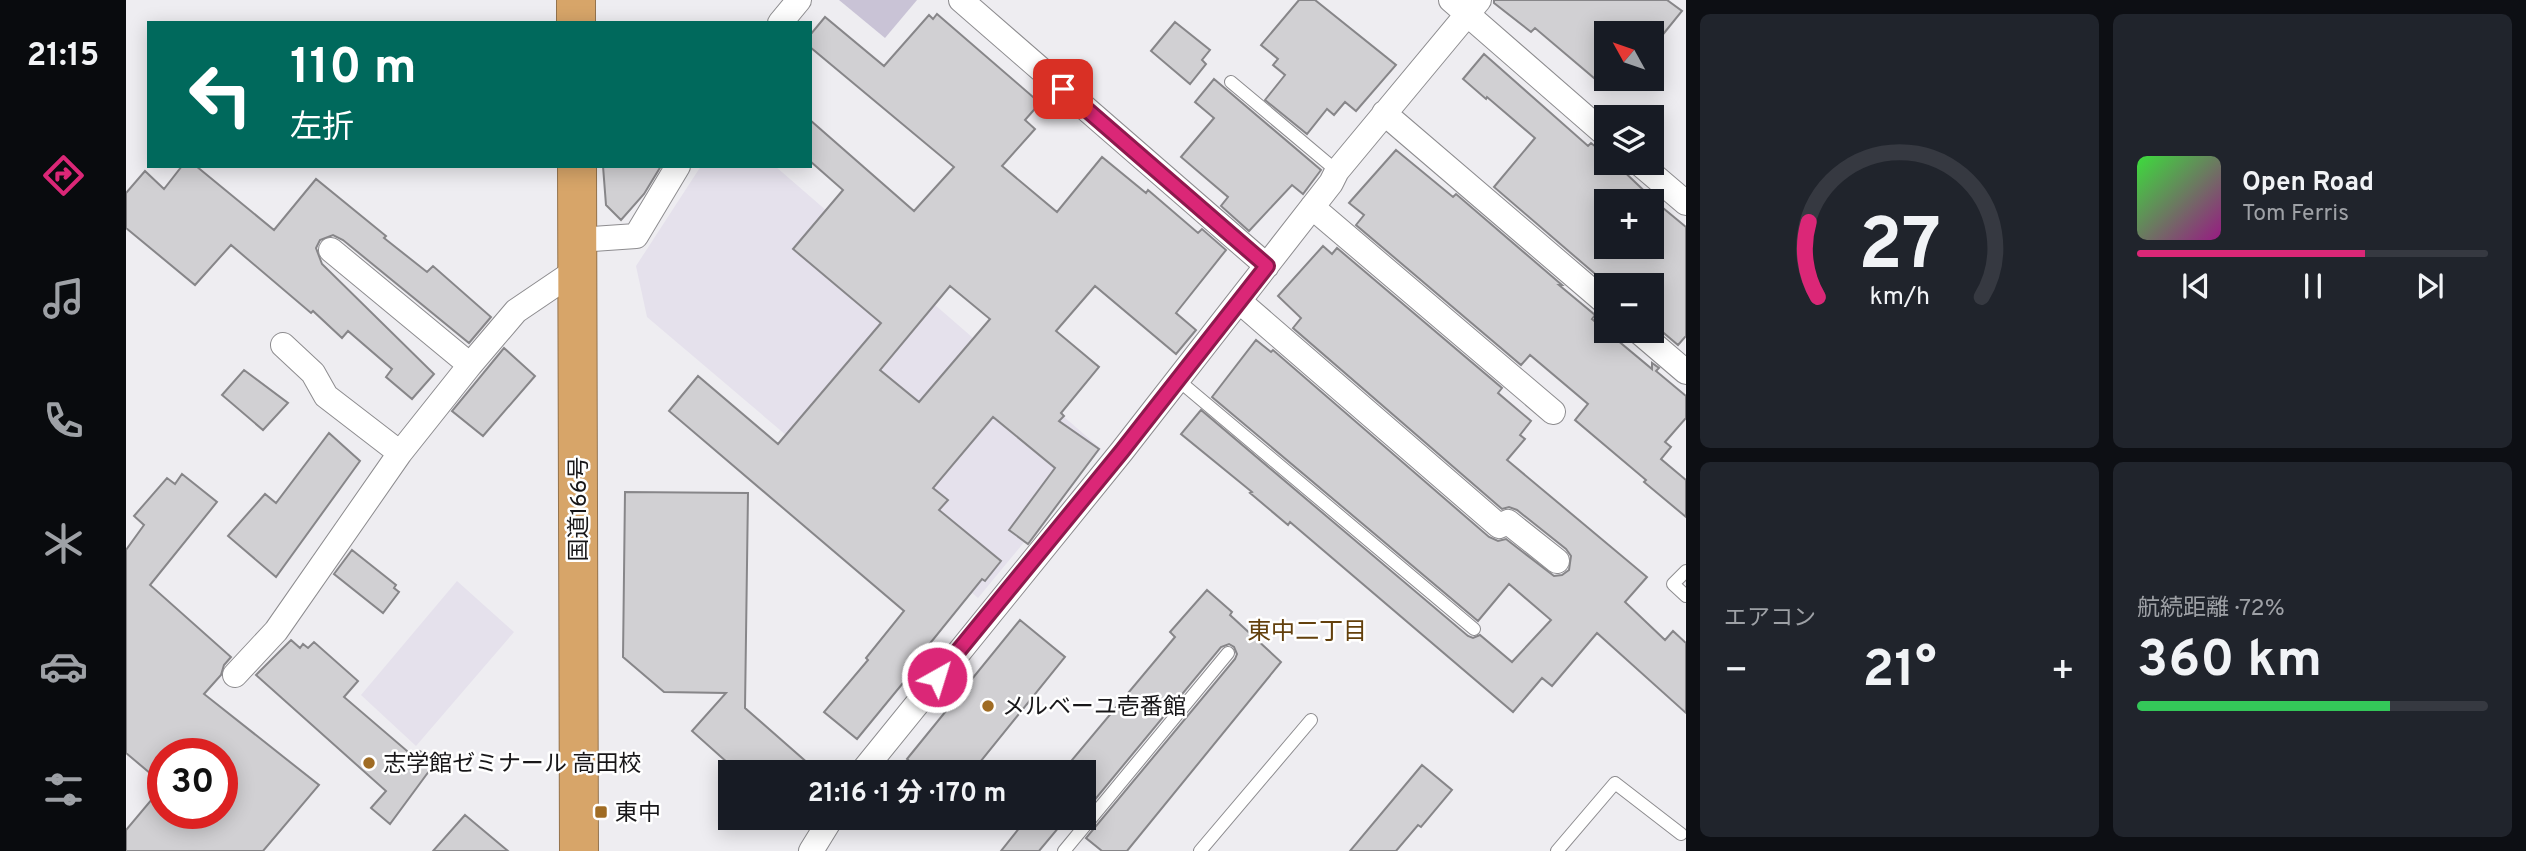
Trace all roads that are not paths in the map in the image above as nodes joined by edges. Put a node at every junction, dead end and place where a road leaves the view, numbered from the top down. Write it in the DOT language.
graph roads {
  1 [pos="576,0"];
  2 [pos="799,0"];
  3 [pos="961,0"];
  4 [pos="1466,5"];
  5 [pos="576,21"];
  6 [pos="782,21"];
  7 [pos="1231,82"];
  8 [pos="1384,113"];
  9 [pos="1594,124"];
  10 [pos="577,168"];
  11 [pos="677,168"];
  12 [pos="1337,171"];
  13 [pos="1654,175"];
  14 [pos="1685,201"];
  15 [pos="1312,207"];
  16 [pos="331,250"];
  17 [pos="578,255"];
  18 [pos="1267,266"];
  19 [pos="1594,293"];
  20 [pos="1239,301"];
  21 [pos="1652,343"];
  22 [pos="283,345"];
  23 [pos="470,365"];
  24 [pos="1686,372"];
  25 [pos="1178,380"];
  26 [pos="1553,412"];
  27 [pos="400,453"];
  28 [pos="1557,561"];
  29 [pos="1686,571"];
  30 [pos="1686,596"];
  31 [pos="1474,629"];
  32 [pos="1228,653"];
  33 [pos="235,675"];
  34 [pos="1311,720"];
  35 [pos="872,760"];
  36 [pos="1681,834"];
  37 [pos="579,851"];
  38 [pos="1064,851"];
  39 [pos="1200,851"];
  40 [pos="1557,851"];
  1 -- 5 [label="highway"];
  2 -- 6 [label="street"];
  3 -- 18 [label="street"];
  4 -- 8 [label="street"];
  4 -- 9 [label="street"];
  7 -- 12 [label="lane"];
  8 -- 12 [label="street"];
  8 -- 19 [label="street"];
  10 -- 17 [label="highway, 国道166号"];
  11 -- 17 [label="street"];
  12 -- 15 [label="street"];
  13 -- 14 [label="street"];
  15 -- 18 [label="street"];
  15 -- 26 [label="street"];
  16 -- 23 [label="street"];
  17 -- 23 [label="street"];
  17 -- 37 [label="highway, 国道166号"];
  18 -- 20 [label="street"];
  20 -- 25 [label="street"];
  20 -- 28 [label="street"];
  21 -- 24 [label="street"];
  22 -- 27 [label="street"];
  23 -- 27 [label="street"];
  25 -- 31 [label="lane"];
  25 -- 35 [label="street"];
  27 -- 33 [label="street"];
  29 -- 30 [label="lane"];
  32 -- 38 [label="lane"];
  34 -- 39 [label="lane"];
  36 -- 40 [label="lane"];
}
